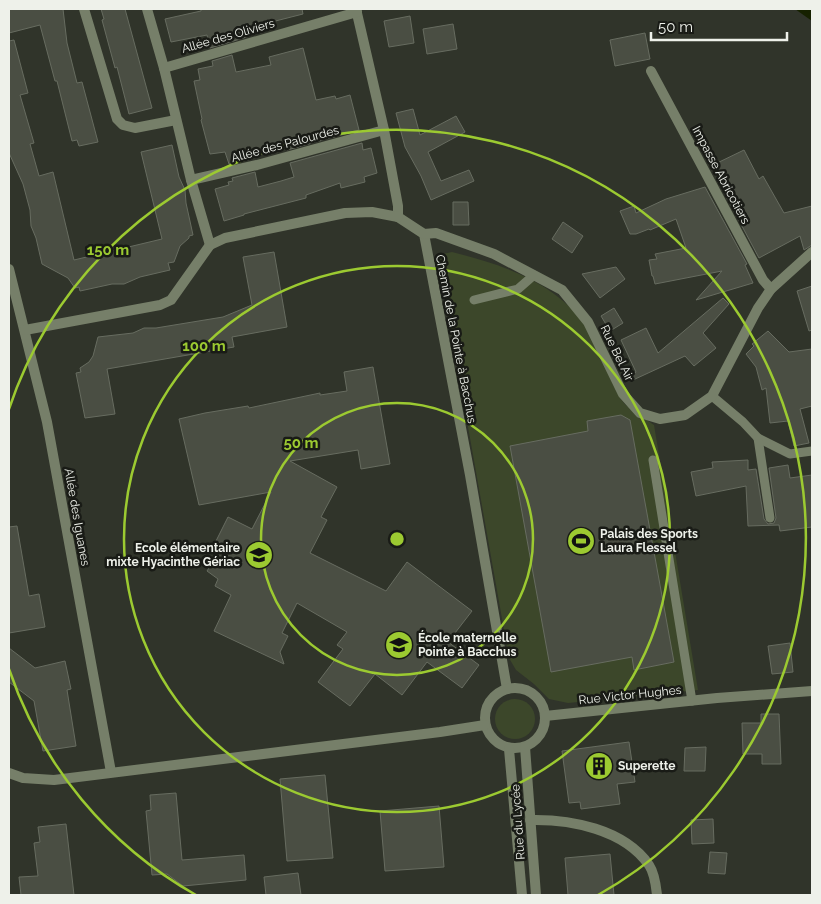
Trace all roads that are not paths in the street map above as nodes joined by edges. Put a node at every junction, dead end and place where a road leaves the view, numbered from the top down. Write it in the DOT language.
graph roads {
  1 [pos="84,9"];
  2 [pos="147,9"];
  3 [pos="356,10"];
  4 [pos="164,68"];
  5 [pos="651,71"];
  6 [pos="176,120"];
  7 [pos="384,130"];
  8 [pos="191,180"];
  9 [pos="398,217"];
  10 [pos="424,234"];
  11 [pos="210,245"];
  12 [pos="812,252"];
  13 [pos="9,269"];
  14 [pos="534,275"];
  15 [pos="771,289"];
  16 [pos="474,300"];
  17 [pos="25,330"];
  18 [pos="712,396"];
  19 [pos="758,438"];
  20 [pos="812,451"];
  21 [pos="653,460"];
  22 [pos="770,518"];
  23 [pos="508,689"];
  24 [pos="812,691"];
  25 [pos="692,701"];
  26 [pos="545,716"];
  27 [pos="485,725"];
  28 [pos="525,747"];
  29 [pos="510,748"];
  30 [pos="111,772"];
  31 [pos="9,773"];
  32 [pos="530,820"];
  33 [pos="522,895"];
  34 [pos="536,895"];
  35 [pos="657,895"];
  1 -- 6 [label="street"];
  2 -- 4 [label="street"];
  3 -- 4 [label="street, Allée des Oliviers"];
  3 -- 7 [label="street"];
  4 -- 6 [label="street"];
  5 -- 15 [label="street, Impasse Abricotiers"];
  6 -- 8 [label="street"];
  7 -- 8 [label="street, Allée des Palourdes"];
  7 -- 9 [label="street"];
  8 -- 11 [label="street"];
  9 -- 10 [label="street"];
  9 -- 11 [label="street"];
  10 -- 14 [label="street, Rue Bel Air"];
  10 -- 23 [label="street, Chemin de la Pointe à Bacchus"];
  11 -- 17 [label="street"];
  12 -- 15 [label="street, Rue Bel Air"];
  13 -- 17 [label="street, Allée des Iguanes"];
  14 -- 16 [label="lane"];
  14 -- 18 [label="street, Rue Bel Air"];
  15 -- 18 [label="street, Rue Bel Air"];
  17 -- 30 [label="street, Allée des Iguanes"];
  18 -- 19 [label="lane"];
  19 -- 20 [label="lane"];
  19 -- 22 [label="lane"];
  21 -- 25 [label="lane"];
  23 -- 26 [label="street"];
  23 -- 27 [label="street"];
  24 -- 25 [label="street, Rue Victor Hughes"];
  25 -- 26 [label="street, Rue Victor Hughes"];
  26 -- 28 [label="street"];
  27 -- 29 [label="street"];
  27 -- 30 [label="street"];
  28 -- 29 [label="street"];
  28 -- 32 [label="street, Rue du Lycée"];
  29 -- 33 [label="street, Rue du Lycée"];
  30 -- 31 [label="street"];
  32 -- 34 [label="street, Rue du Lycée"];
  32 -- 35 [label="street"];
}
